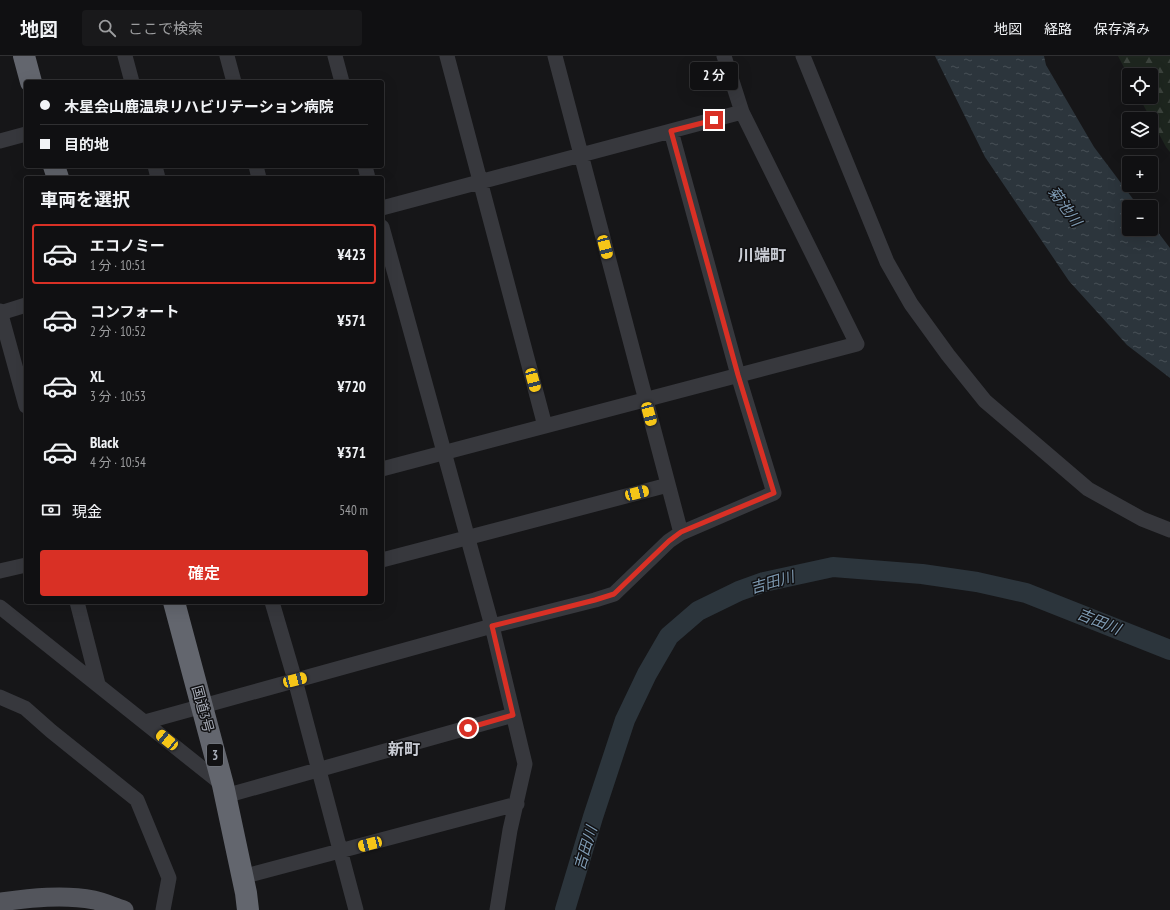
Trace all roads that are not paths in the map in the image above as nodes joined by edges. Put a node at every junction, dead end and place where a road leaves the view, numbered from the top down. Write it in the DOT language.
graph roads {
  1 [pos="24,56"];
  2 [pos="125,56"];
  3 [pos="227,56"];
  4 [pos="335,56"];
  5 [pos="447,56"];
  6 [pos="554,56"];
  7 [pos="724,56"];
  8 [pos="803,56"];
  9 [pos="31,80"];
  10 [pos="131,80"];
  11 [pos="233,80"];
  12 [pos="341,80"];
  13 [pos="742,112"];
  14 [pos="671,131"];
  15 [pos="24,135"];
  16 [pos="0,141"];
  17 [pos="581,155"];
  18 [pos="480,182"];
  19 [pos="384,207"];
  20 [pos="384,234"];
  21 [pos="24,306"];
  22 [pos="0,312"];
  23 [pos="738,375"];
  24 [pos="24,399"];
  25 [pos="646,399"];
  26 [pos="545,426"];
  27 [pos="444,452"];
  28 [pos="384,468"];
  29 [pos="668,485"];
  30 [pos="1170,530"];
  31 [pos="681,532"];
  32 [pos="468,538"];
  33 [pos="384,559"];
  34 [pos="24,565"];
  35 [pos="0,571"];
  36 [pos="78,604"];
  37 [pos="175,604"];
  38 [pos="273,604"];
  39 [pos="0,607"];
  40 [pos="492,626"];
  41 [pos="295,680"];
  42 [pos="98,684"];
  43 [pos="0,697"];
  44 [pos="202,706"];
  45 [pos="513,715"];
  46 [pos="145,722"];
  47 [pos="319,770"];
  48 [pos="224,790"];
  49 [pos="517,804"];
  50 [pos="341,852"];
  51 [pos="242,877"];
  52 [pos="0,902"];
  53 [pos="44,903"];
  54 [pos="124,910"];
  55 [pos="163,910"];
  56 [pos="248,910"];
  57 [pos="356,910"];
  58 [pos="497,910"];
  1 -- 9 [label="highway"];
  2 -- 10 [label="street"];
  3 -- 11 [label="street"];
  4 -- 12 [label="street"];
  5 -- 18 [label="street"];
  6 -- 17 [label="street"];
  7 -- 13 [label="street"];
  8 -- 30 [label="street"];
  13 -- 14 [label="street"];
  13 -- 23 [label="street"];
  14 -- 17 [label="street"];
  14 -- 23 [label="street"];
  15 -- 16 [label="street"];
  17 -- 18 [label="street"];
  17 -- 25 [label="street"];
  18 -- 19 [label="street"];
  18 -- 26 [label="street"];
  20 -- 27 [label="street"];
  21 -- 22 [label="street"];
  22 -- 24 [label="street"];
  23 -- 25 [label="street"];
  23 -- 31 [label="street"];
  25 -- 26 [label="street"];
  25 -- 29 [label="street"];
  26 -- 27 [label="street"];
  27 -- 28 [label="street"];
  27 -- 32 [label="street"];
  29 -- 31 [label="street"];
  29 -- 32 [label="street"];
  31 -- 40 [label="street"];
  32 -- 33 [label="street"];
  32 -- 40 [label="street"];
  34 -- 35 [label="street"];
  36 -- 42 [label="street"];
  37 -- 44 [label="highway, 国道3号 / 3"];
  38 -- 41 [label="street"];
  39 -- 42 [label="street"];
  40 -- 41 [label="street"];
  40 -- 45 [label="street"];
  41 -- 44 [label="street"];
  41 -- 47 [label="street"];
  42 -- 46 [label="street"];
  43 -- 55 [label="street"];
  44 -- 46 [label="street"];
  44 -- 48 [label="highway, 国道3号 / 3"];
  45 -- 47 [label="street"];
  45 -- 49 [label="street"];
  46 -- 48 [label="street"];
  47 -- 48 [label="street"];
  47 -- 50 [label="street"];
  48 -- 51 [label="highway, 国道3号 / 3"];
  49 -- 50 [label="street"];
  49 -- 58 [label="street"];
  50 -- 51 [label="street"];
  50 -- 57 [label="street"];
  51 -- 56 [label="highway, 国道3号 / 3"];
  52 -- 53 [label="main road"];
  53 -- 54 [label="main road"];
}
